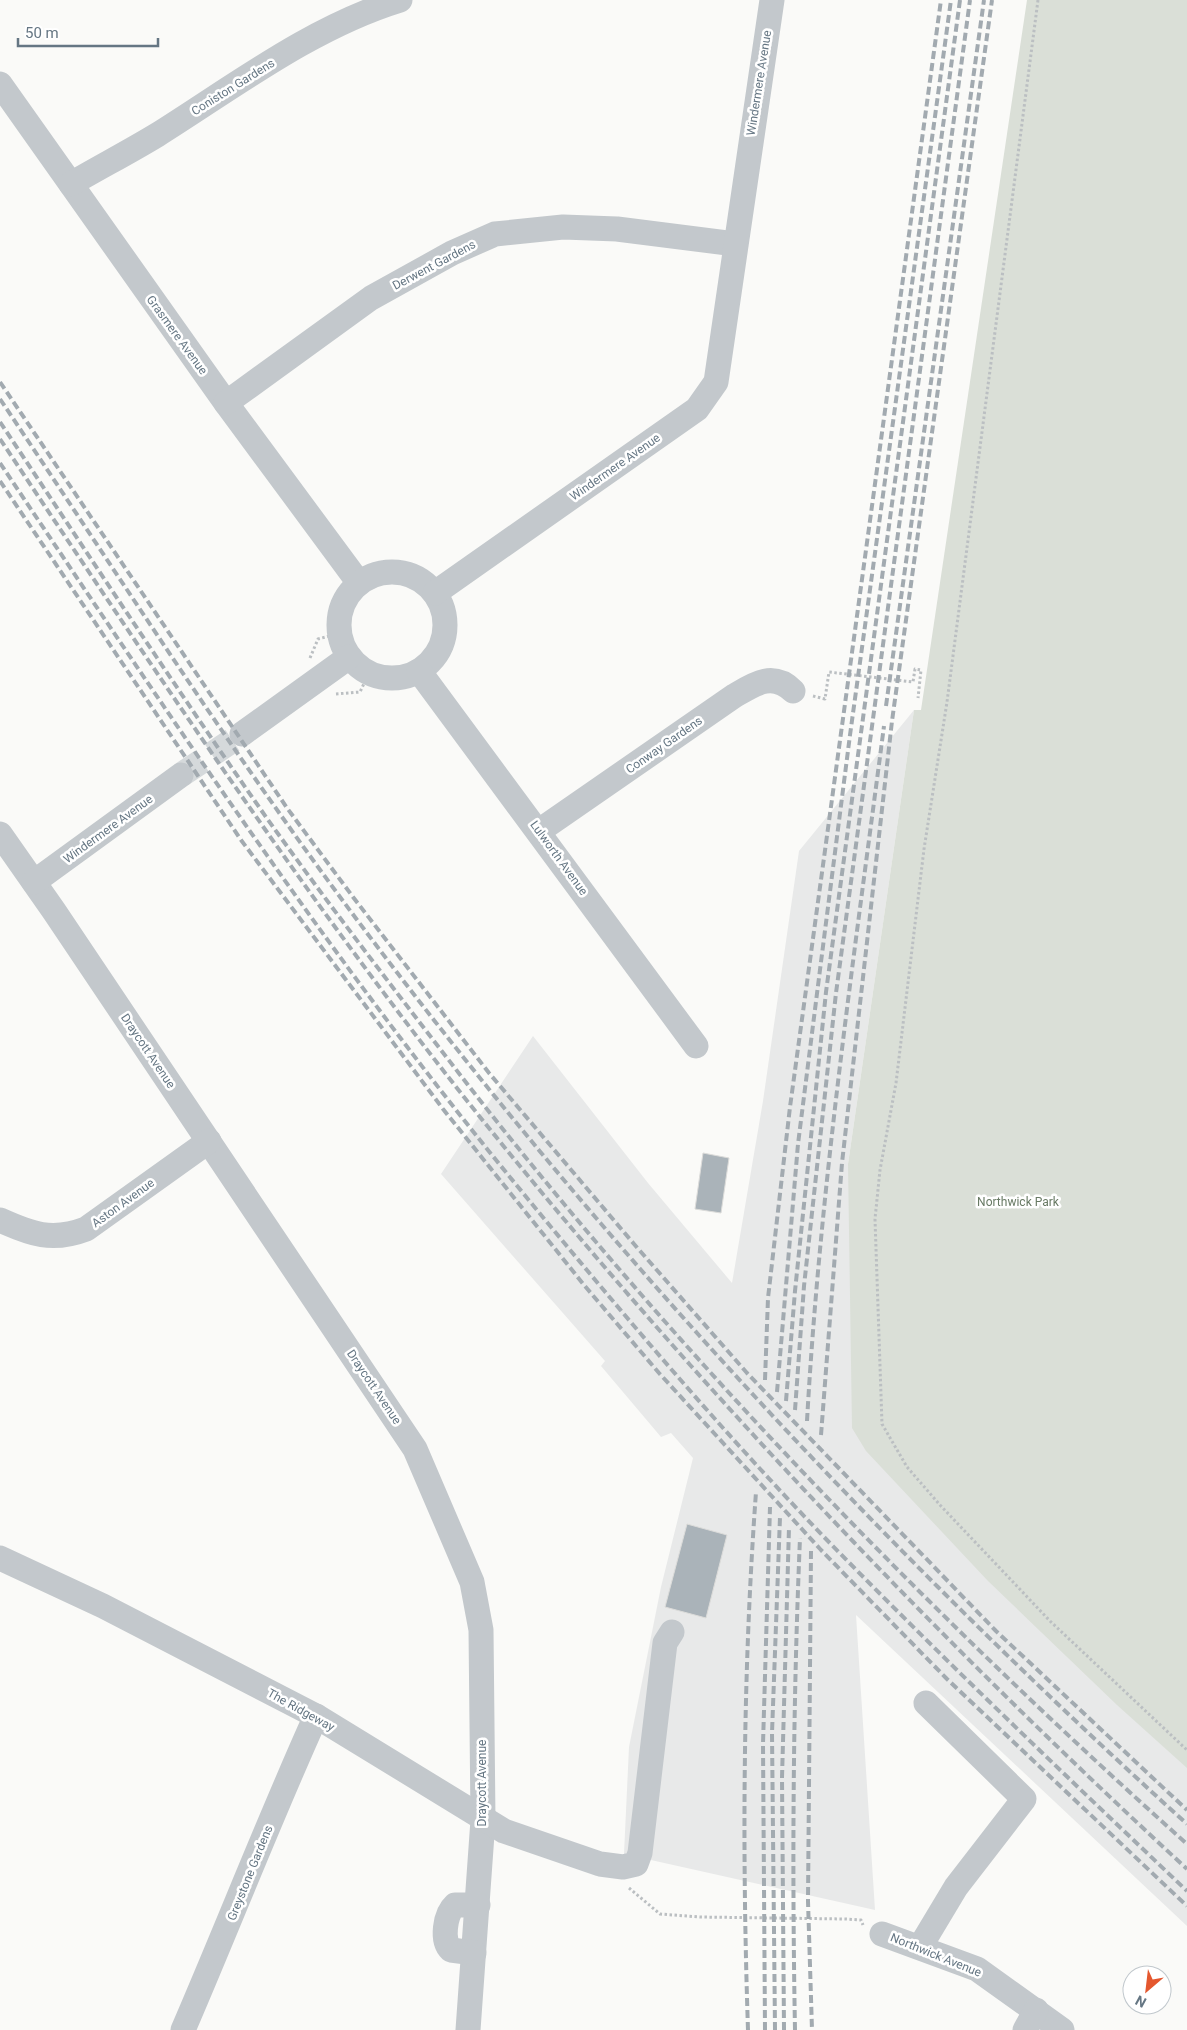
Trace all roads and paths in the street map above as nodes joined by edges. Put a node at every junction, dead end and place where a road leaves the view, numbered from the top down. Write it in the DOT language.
graph roads {
  1 [pos="400,0"];
  2 [pos="772,0"];
  3 [pos="1038,0"];
  4 [pos="0,84"];
  5 [pos="71,184"];
  6 [pos="735,244"];
  7 [pos="226,403"];
  8 [pos="359,582"];
  9 [pos="435,593"];
  10 [pos="349,657"];
  11 [pos="419,671"];
  12 [pos="793,691"];
  13 [pos="918,698"];
  14 [pos="826,699"];
  15 [pos="242,734"];
  16 [pos="181,775"];
  17 [pos="539,832"];
  18 [pos="0,834"];
  19 [pos="34,882"];
  20 [pos="696,1046"];
  21 [pos="209,1141"];
  22 [pos="0,1220"];
  23 [pos="0,1558"];
  24 [pos="672,1632"];
  25 [pos="926,1703"];
  26 [pos="316,1716"];
  27 [pos="1187,1750"];
  28 [pos="483,1820"];
  29 [pos="600,1864"];
  30 [pos="845,1919"];
  31 [pos="882,1934"];
  32 [pos="920,1947"];
  33 [pos="1030,2020"];
  34 [pos="183,2030"];
  35 [pos="468,2030"];
  36 [pos="1062,2030"];
  1 -- 5 [label="street, Coniston Gardens"];
  2 -- 6 [label="street, Windermere Avenue"];
  3 -- 27 [label="path"];
  4 -- 5 [label="street, Grasmere Avenue"];
  5 -- 7 [label="street, Grasmere Avenue"];
  6 -- 7 [label="street, Derwent Gardens"];
  6 -- 9 [label="street, Windermere Avenue"];
  7 -- 8 [label="street, Grasmere Avenue"];
  8 -- 9 [label="street"];
  8 -- 10 [label="street"];
  9 -- 11 [label="street"];
  10 -- 11 [label="street"];
  10 -- 15 [label="street"];
  11 -- 17 [label="street, Lulworth Avenue"];
  12 -- 17 [label="street, Conway Gardens"];
  13 -- 14 [label="path"];
  16 -- 19 [label="street, Windermere Avenue"];
  17 -- 20 [label="street, Lulworth Avenue"];
  18 -- 19 [label="street, Draycott Avenue"];
  19 -- 21 [label="street, Draycott Avenue"];
  21 -- 22 [label="street, Aston Avenue"];
  21 -- 28 [label="street, Draycott Avenue"];
  23 -- 26 [label="street, The Ridgeway"];
  24 -- 29 [label="street, The Ridgeway"];
  25 -- 32 [label="street"];
  26 -- 28 [label="street, The Ridgeway"];
  26 -- 34 [label="street, Greystone Gardens"];
  28 -- 29 [label="street, The Ridgeway"];
  28 -- 35 [label="street, Draycott Avenue"];
  29 -- 30 [label="path"];
  31 -- 32 [label="street, Northwick Avenue"];
  32 -- 33 [label="street, Northwick Avenue"];
  33 -- 36 [label="street, Northwick Avenue"];
}
